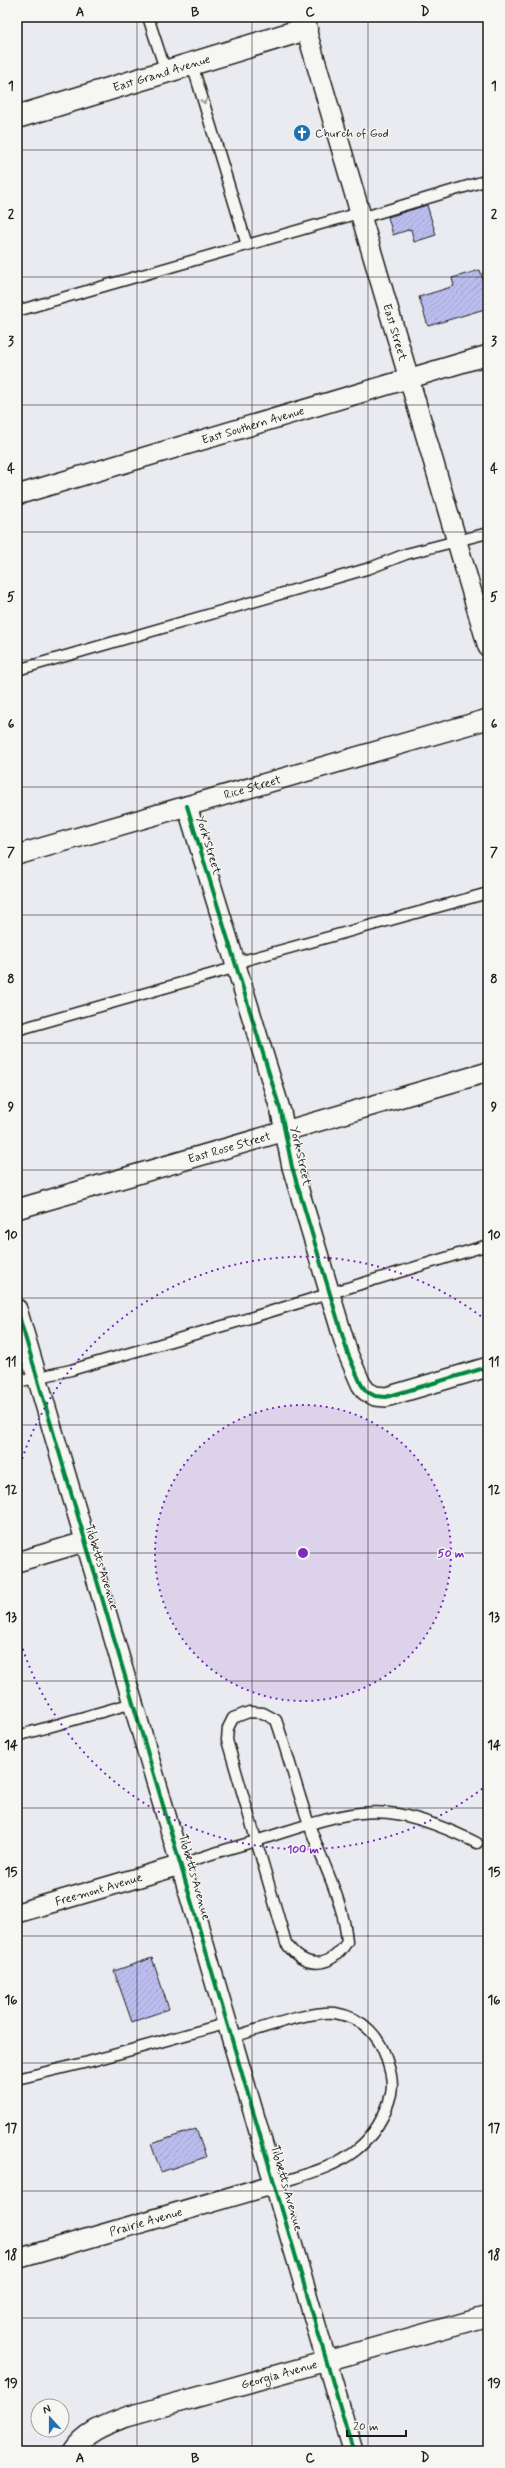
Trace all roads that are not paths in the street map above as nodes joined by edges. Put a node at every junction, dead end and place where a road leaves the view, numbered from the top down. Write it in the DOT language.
graph roads {
  1 [pos="148,17"];
  2 [pos="304,23"];
  3 [pos="192,64"];
  4 [pos="166,72"];
  5 [pos="17,117"];
  6 [pos="488,180"];
  7 [pos="360,215"];
  8 [pos="247,245"];
  9 [pos="17,311"];
  10 [pos="488,355"];
  11 [pos="409,379"];
  12 [pos="17,495"];
  13 [pos="488,533"];
  14 [pos="456,541"];
  15 [pos="488,647"];
  16 [pos="17,670"];
  17 [pos="488,719"];
  18 [pos="187,806"];
  19 [pos="17,855"];
  20 [pos="488,893"];
  21 [pos="236,965"];
  22 [pos="17,1030"];
  23 [pos="488,1072"];
  24 [pos="285,1131"];
  25 [pos="17,1209"];
  26 [pos="488,1245"];
  27 [pos="329,1293"];
  28 [pos="17,1309"];
  29 [pos="486,1368"];
  30 [pos="36,1376"];
  31 [pos="17,1382"];
  32 [pos="84,1542"];
  33 [pos="17,1562"];
  34 [pos="133,1703"];
  35 [pos="17,1736"];
  36 [pos="309,1825"];
  37 [pos="256,1841"];
  38 [pos="477,1843"];
  39 [pos="181,1866"];
  40 [pos="17,1913"];
  41 [pos="230,2030"];
  42 [pos="17,2079"];
  43 [pos="275,2184"];
  44 [pos="17,2259"];
  45 [pos="488,2316"];
  46 [pos="327,2360"];
  47 [pos="75,2448"];
  48 [pos="354,2451"];
  1 -- 4 [label="lane"];
  2 -- 3 [label="street, East Grand Avenue"];
  2 -- 7 [label="street, East Street"];
  3 -- 4 [label="street, East Grand Avenue"];
  3 -- 8 [label="lane, one-way"];
  4 -- 5 [label="street, East Grand Avenue"];
  6 -- 7 [label="lane"];
  7 -- 8 [label="lane"];
  7 -- 11 [label="street, East Street"];
  8 -- 9 [label="lane"];
  10 -- 11 [label="street, East Southern Avenue"];
  11 -- 12 [label="street, East Southern Avenue"];
  11 -- 14 [label="street, East Street"];
  13 -- 14 [label="lane"];
  14 -- 15 [label="street, East Street"];
  14 -- 16 [label="lane"];
  17 -- 18 [label="street, Rice Street"];
  18 -- 19 [label="street, Rice Street"];
  18 -- 21 [label="street, York Street"];
  20 -- 21 [label="lane"];
  21 -- 22 [label="lane"];
  21 -- 24 [label="street, York Street"];
  23 -- 24 [label="street, East Rose Street"];
  24 -- 25 [label="street, East Rose Street"];
  24 -- 27 [label="street, York Street"];
  26 -- 27 [label="lane"];
  27 -- 29 [label="street, York Street"];
  27 -- 30 [label="lane"];
  28 -- 30 [label="street, Tibbetts Avenue"];
  30 -- 31 [label="lane"];
  30 -- 32 [label="street, Tibbetts Avenue"];
  32 -- 33 [label="street"];
  32 -- 34 [label="street, Tibbetts Avenue"];
  34 -- 35 [label="lane"];
  34 -- 39 [label="street, Tibbetts Avenue"];
  36 -- 37 [label="lane"];
  36 -- 37 [label="lane"];
  36 -- 37 [label="lane"];
  36 -- 38 [label="lane"];
  37 -- 39 [label="lane"];
  39 -- 40 [label="street, Freemont Avenue"];
  39 -- 41 [label="street, Tibbetts Avenue"];
  41 -- 42 [label="lane"];
  41 -- 43 [label="street, Tibbetts Avenue"];
  41 -- 43 [label="lane"];
  43 -- 44 [label="street, Prairie Avenue"];
  43 -- 46 [label="street, Tibbetts Avenue"];
  45 -- 46 [label="street, Georgia Avenue"];
  46 -- 47 [label="street, Georgia Avenue"];
  46 -- 48 [label="street, Tibbetts Avenue"];
}
